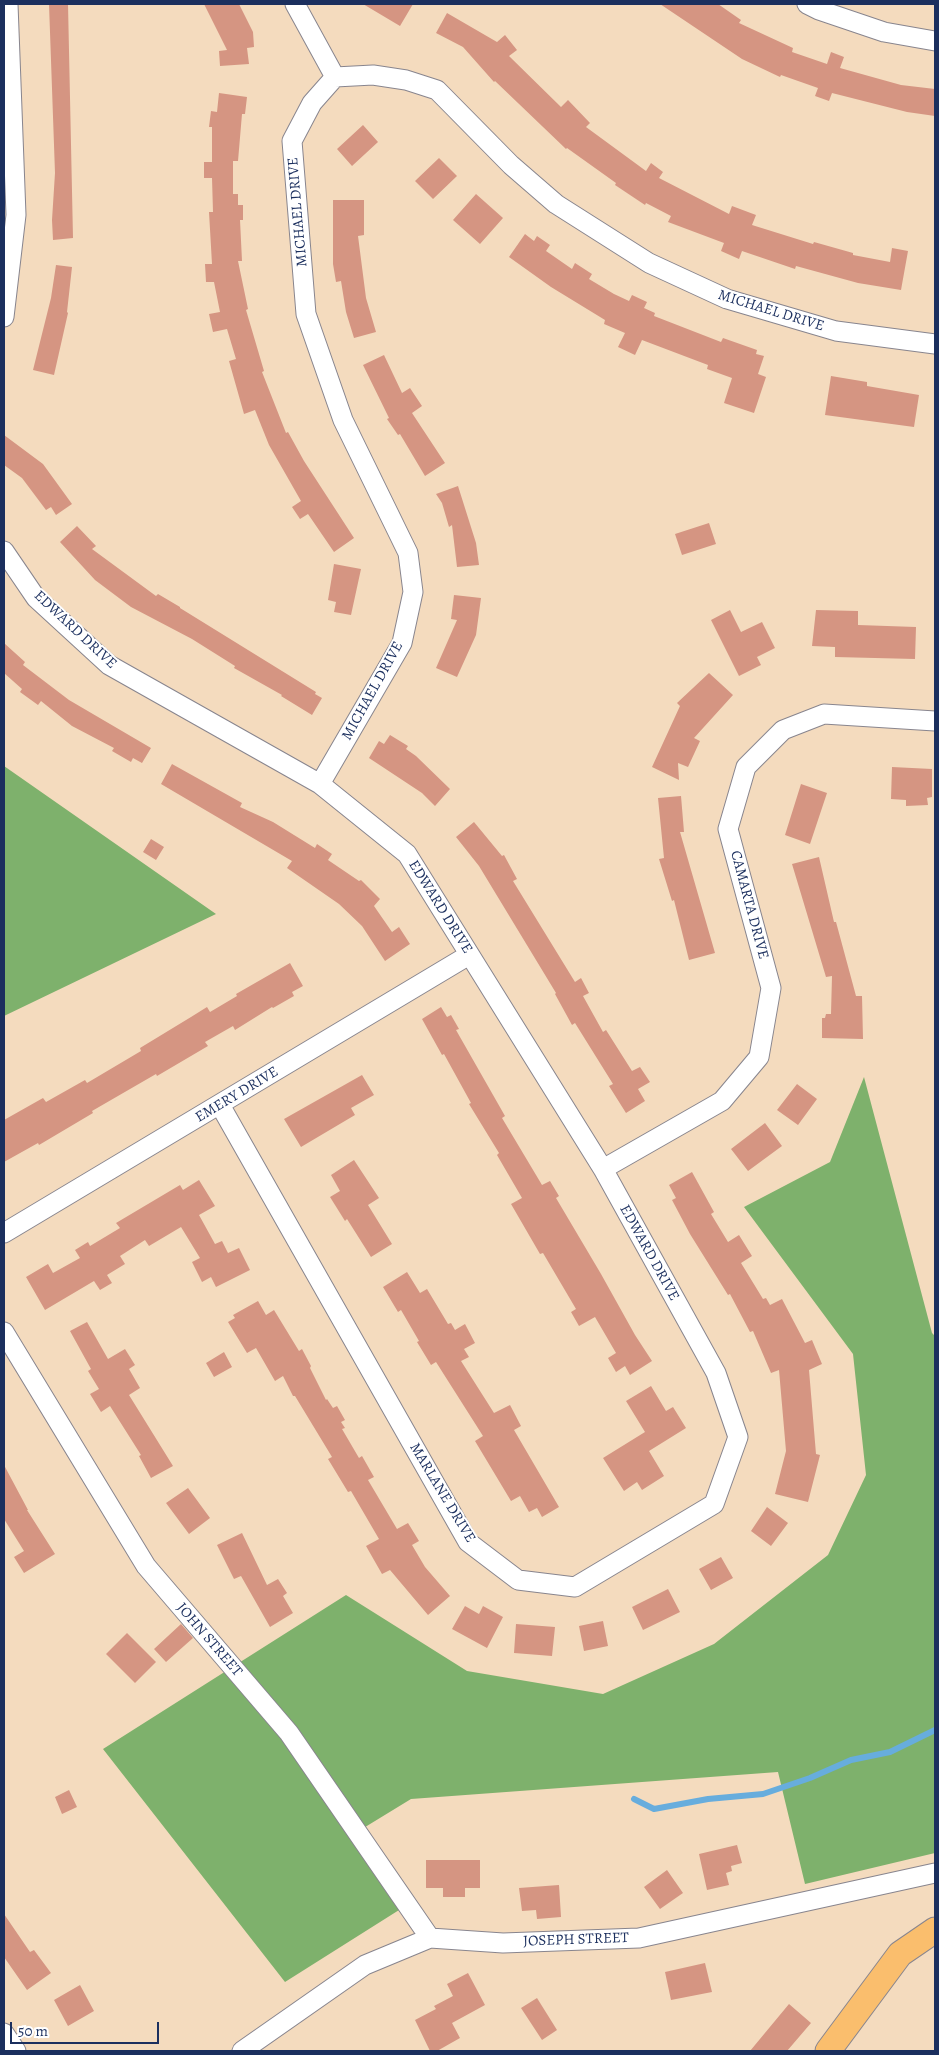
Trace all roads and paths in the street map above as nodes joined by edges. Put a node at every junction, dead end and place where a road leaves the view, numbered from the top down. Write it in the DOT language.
graph roads {
  1 [pos="8,4"];
  2 [pos="295,4"];
  3 [pos="807,4"];
  4 [pos="935,41"];
  5 [pos="334,78"];
  6 [pos="4,316"];
  7 [pos="935,344"];
  8 [pos="4,551"];
  9 [pos="935,721"];
  10 [pos="320,784"];
  11 [pos="469,955"];
  12 [pos="220,1105"];
  13 [pos="603,1169"];
  14 [pos="4,1233"];
  15 [pos="4,1332"];
  16 [pos="716,1373"];
  17 [pos="935,1873"];
  18 [pos="935,1930"];
  19 [pos="430,1938"];
  20 [pos="4,2032"];
  21 [pos="16,2051"];
  22 [pos="242,2051"];
  23 [pos="828,2051"];
  1 -- 6 [label="street"];
  2 -- 5 [label="street"];
  3 -- 4 [label="street"];
  5 -- 7 [label="street, MICHAEL DRIVE"];
  5 -- 10 [label="street, MICHAEL DRIVE"];
  8 -- 10 [label="street, EDWARD DRIVE"];
  9 -- 13 [label="street, CAMARTA DRIVE"];
  10 -- 11 [label="street, EDWARD DRIVE"];
  11 -- 12 [label="street, EMERY DRIVE"];
  11 -- 13 [label="street, EDWARD DRIVE"];
  12 -- 14 [label="street, EMERY DRIVE"];
  12 -- 16 [label="street, MARLANE DRIVE"];
  13 -- 16 [label="street, EDWARD DRIVE"];
  15 -- 19 [label="street, JOHN STREET"];
  17 -- 19 [label="street, JOSEPH STREET"];
  18 -- 23 [label="main road"];
  19 -- 22 [label="street, JOSEPH STREET"];
  20 -- 21 [label="street"];
}
